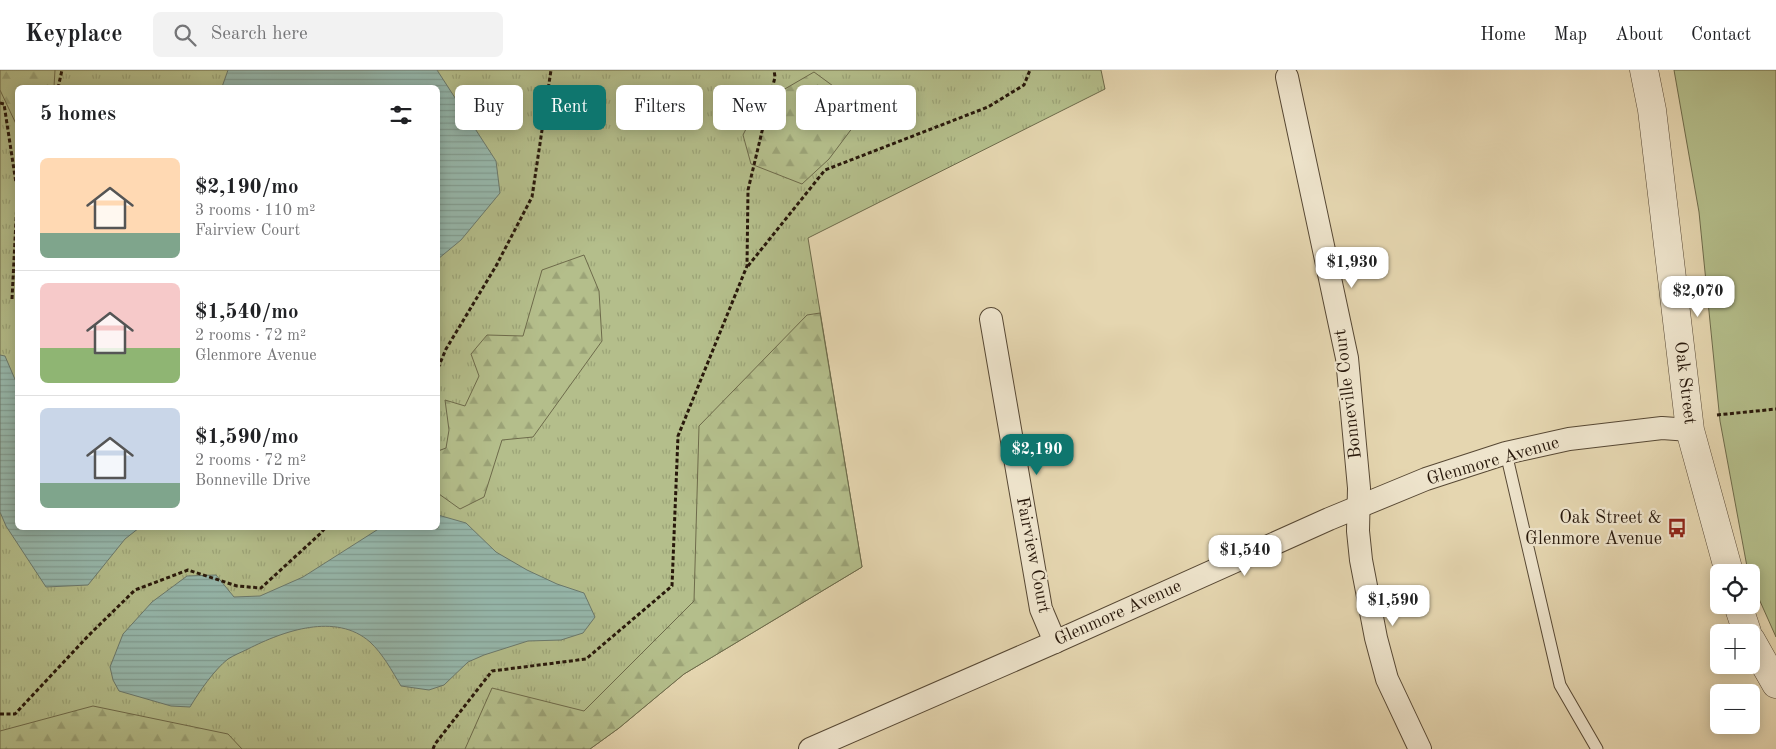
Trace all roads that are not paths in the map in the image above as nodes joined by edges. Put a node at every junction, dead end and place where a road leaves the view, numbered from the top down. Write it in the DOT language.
graph roads {
  1 [pos="1644,70"];
  2 [pos="1287,77"];
  3 [pos="991,319"];
  4 [pos="1690,430"];
  5 [pos="1506,453"];
  6 [pos="1358,507"];
  7 [pos="1727,564"];
  8 [pos="1055,642"];
  9 [pos="1760,656"];
  10 [pos="1776,684"];
  11 [pos="810,749"];
  12 [pos="1420,749"];
  13 [pos="1597,749"];
  1 -- 4 [label="street, Oak Street"];
  2 -- 6 [label="street, Bonneville Court"];
  3 -- 8 [label="street, Fairview Court"];
  4 -- 5 [label="street, Glenmore Avenue"];
  4 -- 7 [label="street, Oak Street"];
  5 -- 6 [label="street, Glenmore Avenue"];
  5 -- 13 [label="lane"];
  6 -- 8 [label="street, Glenmore Avenue"];
  6 -- 12 [label="street, Bonneville Court"];
  8 -- 11 [label="street, Glenmore Avenue"];
  9 -- 10 [label="street"];
}
